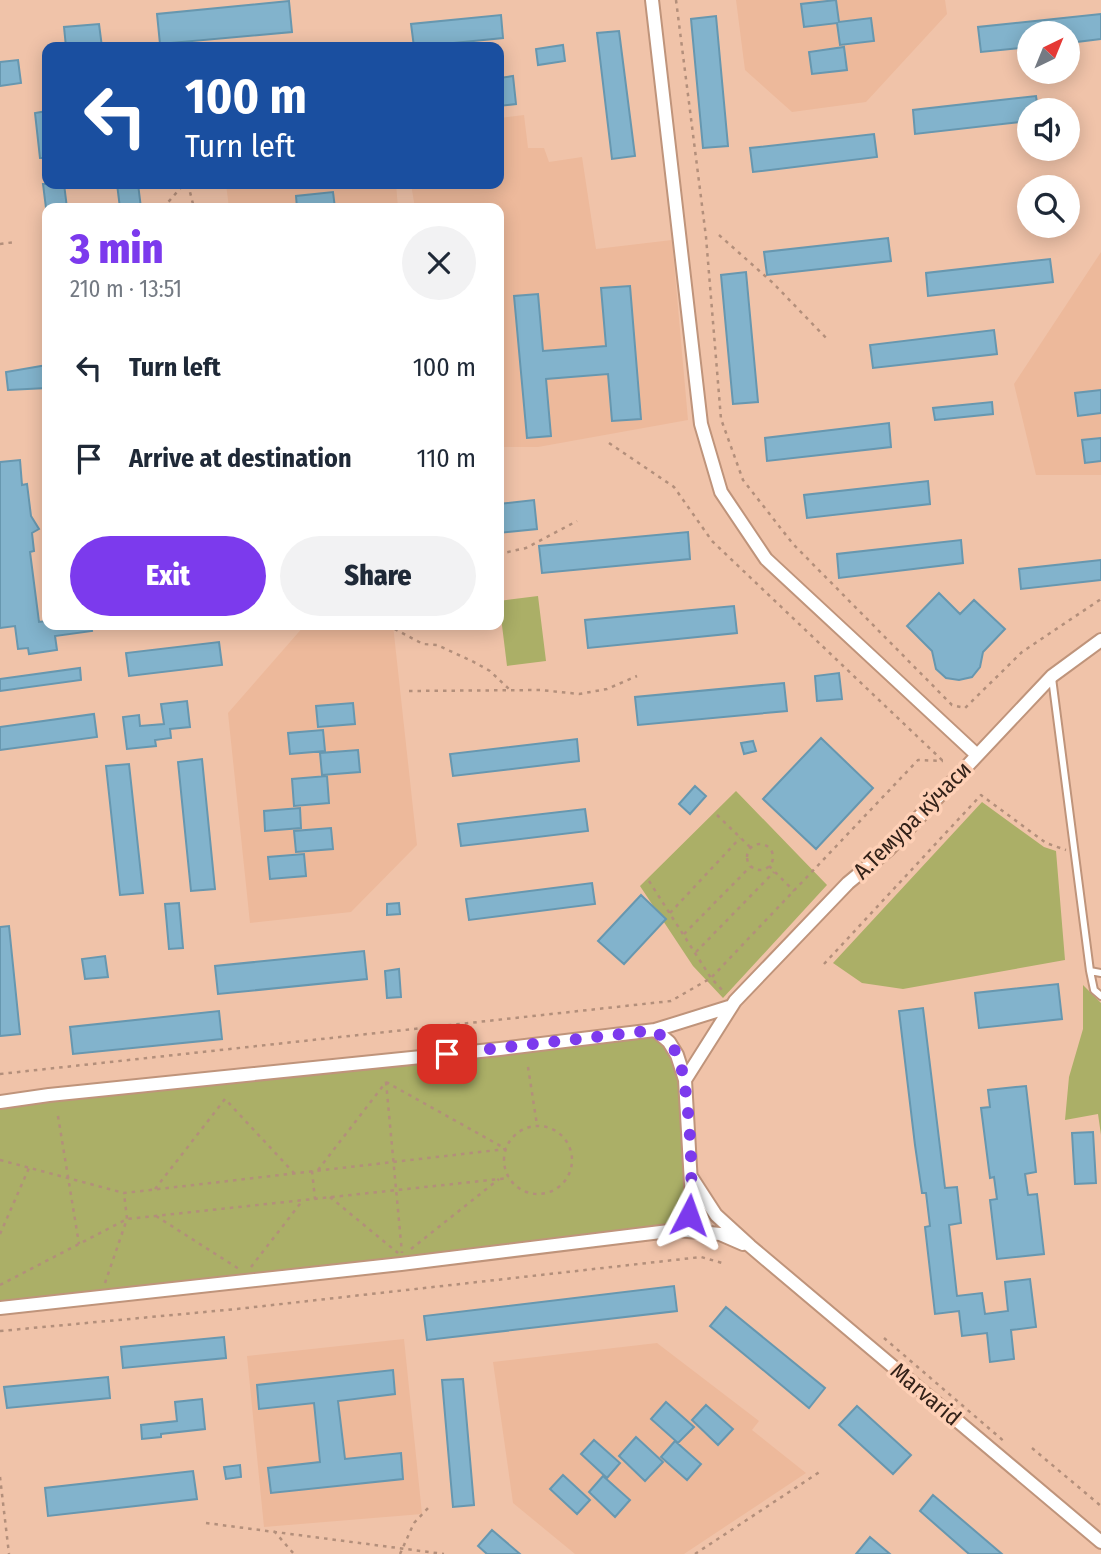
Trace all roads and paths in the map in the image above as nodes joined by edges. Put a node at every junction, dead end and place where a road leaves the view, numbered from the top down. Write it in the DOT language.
graph roads {
  1 [pos="652,0"];
  2 [pos="676,0"];
  3 [pos="181,189"];
  4 [pos="168,203"];
  5 [pos="719,235"];
  6 [pos="15,243"];
  7 [pos="0,244"];
  8 [pos="829,341"];
  9 [pos="609,443"];
  10 [pos="577,521"];
  11 [pos="504,553"];
  12 [pos="1101,598"];
  13 [pos="396,630"];
  14 [pos="1101,640"];
  15 [pos="637,676"];
  16 [pos="1052,676"];
  17 [pos="510,690"];
  18 [pos="409,691"];
  19 [pos="977,755"];
  20 [pos="717,815"];
  21 [pos="740,838"];
  22 [pos="750,847"];
  23 [pos="1074,852"];
  24 [pos="769,866"];
  25 [pos="750,867"];
  26 [pos="774,872"];
  27 [pos="649,881"];
  28 [pos="794,891"];
  29 [pos="670,913"];
  30 [pos="683,934"];
  31 [pos="695,953"];
  32 [pos="824,964"];
  33 [pos="1090,971"];
  34 [pos="1101,973"];
  35 [pos="711,978"];
  36 [pos="723,991"];
  37 [pos="1101,996"];
  38 [pos="729,1007"];
  39 [pos="655,1030"];
  40 [pos="528,1067"];
  41 [pos="0,1074"];
  42 [pos="685,1080"];
  43 [pos="386,1082"];
  44 [pos="0,1102"];
  45 [pos="58,1116"];
  46 [pos="537,1125"];
  47 [pos="506,1149"];
  48 [pos="0,1160"];
  49 [pos="393,1162"];
  50 [pos="29,1168"];
  51 [pos="318,1170"];
  52 [pos="312,1171"];
  53 [pos="294,1173"];
  54 [pos="691,1177"];
  55 [pos="68,1178"];
  56 [pos="509,1178"];
  57 [pos="499,1179"];
  58 [pos="155,1189"];
  59 [pos="396,1190"];
  60 [pos="124,1193"];
  61 [pos="330,1197"];
  62 [pos="315,1199"];
  63 [pos="303,1200"];
  64 [pos="156,1216"];
  65 [pos="127,1219"];
  66 [pos="677,1230"];
  67 [pos="0,1234"];
  68 [pos="79,1244"];
  69 [pos="750,1246"];
  70 [pos="402,1256"];
  71 [pos="726,1264"];
  72 [pos="0,1285"];
  73 [pos="103,1289"];
  74 [pos="0,1308"];
  75 [pos="0,1331"];
  76 [pos="884,1338"];
  77 [pos="1006,1443"];
  78 [pos="1032,1448"];
  79 [pos="821,1471"];
  80 [pos="0,1477"];
  81 [pos="1101,1506"];
  82 [pos="428,1508"];
  83 [pos="206,1523"];
  84 [pos="274,1531"];
  85 [pos="1101,1542"];
  86 [pos="403,1547"];
  87 [pos="9,1554"];
  88 [pos="295,1554"];
  89 [pos="400,1554"];
  90 [pos="444,1554"];
  91 [pos="697,1554"];
  1 -- 19 [label="street"];
  2 -- 12 [label="path"];
  3 -- 4 [label="path"];
  5 -- 8 [label="path"];
  6 -- 7 [label="path"];
  9 -- 28 [label="path"];
  10 -- 11 [label="path"];
  13 -- 17 [label="path"];
  14 -- 16 [label="street, А.Темура кўчаси"];
  15 -- 17 [label="path"];
  16 -- 19 [label="street, А.Темура кўчаси"];
  16 -- 23 [label="lane"];
  17 -- 18 [label="path"];
  19 -- 38 [label="street, А.Темура кўчаси"];
  20 -- 21 [label="path"];
  21 -- 22 [label="path"];
  21 -- 29 [label="path"];
  22 -- 24 [label="path"];
  22 -- 25 [label="path"];
  23 -- 32 [label="path"];
  23 -- 33 [label="lane"];
  24 -- 25 [label="path"];
  24 -- 26 [label="path"];
  25 -- 30 [label="path"];
  26 -- 28 [label="path"];
  26 -- 31 [label="path"];
  27 -- 29 [label="path"];
  28 -- 35 [label="path"];
  29 -- 30 [label="path"];
  30 -- 31 [label="path"];
  31 -- 35 [label="path"];
  33 -- 34 [label="lane"];
  33 -- 37 [label="lane"];
  35 -- 36 [label="path"];
  35 -- 41 [label="path"];
  38 -- 39 [label="street"];
  38 -- 42 [label="street, А.Темура кўчаси"];
  39 -- 42 [label="street"];
  39 -- 44 [label="street"];
  40 -- 46 [label="path"];
  42 -- 54 [label="street"];
  43 -- 47 [label="path"];
  43 -- 49 [label="path"];
  43 -- 51 [label="path"];
  45 -- 55 [label="path"];
  46 -- 47 [label="path"];
  46 -- 56 [label="path"];
  47 -- 49 [label="path"];
  47 -- 56 [label="path"];
  48 -- 50 [label="path"];
  49 -- 51 [label="path"];
  49 -- 59 [label="path"];
  50 -- 55 [label="path"];
  50 -- 67 [label="path"];
  51 -- 52 [label="path"];
  52 -- 53 [label="path"];
  52 -- 62 [label="path"];
  53 -- 58 [label="path"];
  53 -- 58 [label="path"];
  54 -- 66 [label="street"];
  54 -- 69 [label="street, Marvarid"];
  55 -- 60 [label="path"];
  55 -- 68 [label="path"];
  56 -- 57 [label="path"];
  57 -- 59 [label="path"];
  57 -- 70 [label="path"];
  58 -- 60 [label="path"];
  59 -- 61 [label="path"];
  59 -- 70 [label="path"];
  60 -- 65 [label="path"];
  61 -- 62 [label="path"];
  61 -- 70 [label="path"];
  62 -- 63 [label="path"];
  63 -- 64 [label="path"];
  63 -- 64 [label="path"];
  64 -- 65 [label="path"];
  65 -- 68 [label="path"];
  65 -- 73 [label="path"];
  66 -- 69 [label="street"];
  66 -- 74 [label="street"];
  68 -- 72 [label="path"];
  69 -- 85 [label="street, Marvarid"];
  71 -- 75 [label="path"];
  76 -- 77 [label="path"];
  78 -- 81 [label="path"];
  79 -- 91 [label="path"];
  80 -- 87 [label="path"];
  82 -- 86 [label="path"];
  83 -- 84 [label="path"];
  84 -- 86 [label="path"];
  84 -- 88 [label="path"];
  86 -- 89 [label="path"];
  86 -- 90 [label="path"];
}
